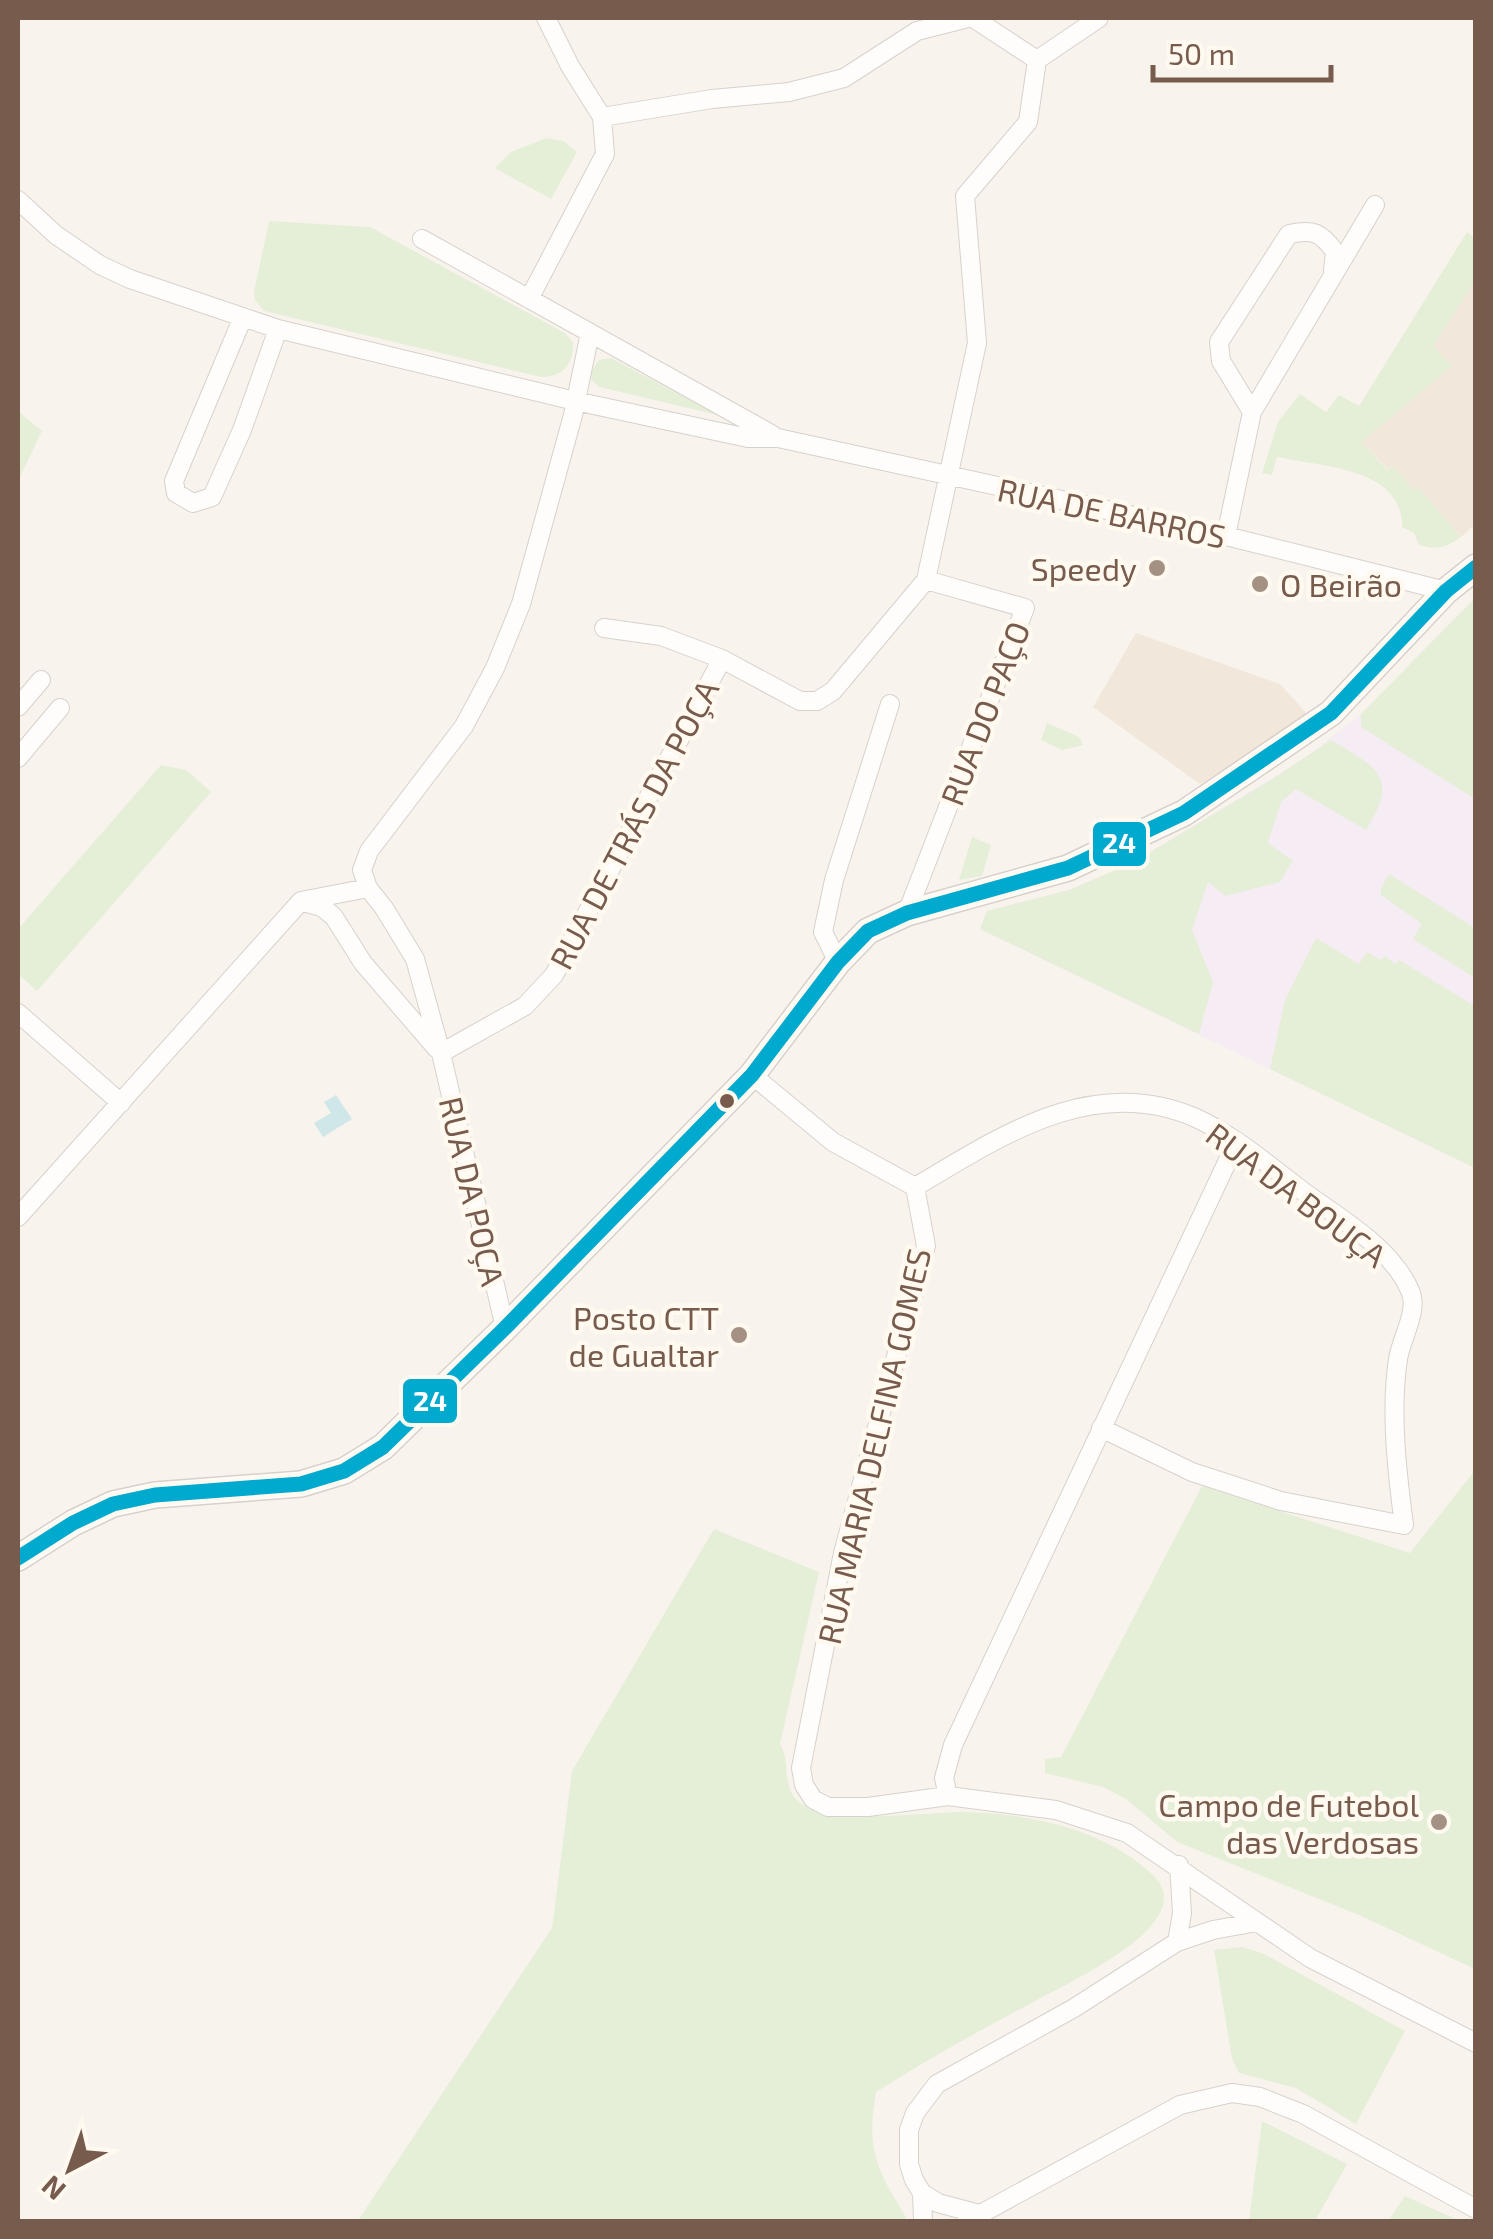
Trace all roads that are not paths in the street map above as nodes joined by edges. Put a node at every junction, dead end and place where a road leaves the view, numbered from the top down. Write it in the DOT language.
graph roads {
  1 [pos="546,18"];
  2 [pos="970,18"];
  3 [pos="1099,18"];
  4 [pos="1038,60"];
  5 [pos="602,118"];
  6 [pos="18,200"];
  7 [pos="1375,205"];
  8 [pos="422,240"];
  9 [pos="1333,275"];
  10 [pos="529,300"];
  11 [pos="242,317"];
  12 [pos="285,331"];
  13 [pos="590,333"];
  14 [pos="576,401"];
  15 [pos="1252,412"];
  16 [pos="778,438"];
  17 [pos="948,476"];
  18 [pos="1226,536"];
  19 [pos="1476,567"];
  20 [pos="926,580"];
  21 [pos="1446,591"];
  22 [pos="604,628"];
  23 [pos="722,658"];
  24 [pos="41,680"];
  25 [pos="890,704"];
  26 [pos="18,706"];
  27 [pos="60,708"];
  28 [pos="18,758"];
  29 [pos="368,888"];
  30 [pos="301,901"];
  31 [pos="907,914"];
  32 [pos="838,962"];
  33 [pos="18,1013"];
  34 [pos="440,1053"];
  35 [pos="752,1075"];
  36 [pos="121,1103"];
  37 [pos="1236,1140"];
  38 [pos="915,1186"];
  39 [pos="18,1217"];
  40 [pos="506,1328"];
  41 [pos="1101,1428"];
  42 [pos="18,1558"];
  43 [pos="948,1796"];
  44 [pos="1179,1866"];
  45 [pos="1257,1922"];
  46 [pos="1176,1942"];
  47 [pos="1476,2043"];
  48 [pos="922,2193"];
  49 [pos="1476,2209"];
  50 [pos="973,2218"];
  51 [pos="923,2222"];
  1 -- 5 [label="street"];
  2 -- 4 [label="street"];
  2 -- 5 [label="street"];
  3 -- 4 [label="street"];
  4 -- 17 [label="street"];
  5 -- 10 [label="street"];
  6 -- 11 [label="street"];
  7 -- 9 [label="street"];
  8 -- 10 [label="street"];
  9 -- 15 [label="street"];
  9 -- 15 [label="street"];
  10 -- 13 [label="street"];
  11 -- 12 [label="street"];
  11 -- 12 [label="street"];
  12 -- 14 [label="street"];
  13 -- 14 [label="street"];
  13 -- 16 [label="street"];
  14 -- 16 [label="street"];
  14 -- 29 [label="street"];
  15 -- 18 [label="street"];
  16 -- 17 [label="street, RUA DE BARROS"];
  17 -- 18 [label="street, RUA DE BARROS"];
  17 -- 20 [label="street"];
  18 -- 21 [label="street, RUA DE BARROS"];
  19 -- 21 [label="street"];
  20 -- 23 [label="street"];
  20 -- 31 [label="street, RUA DO PAÇO"];
  21 -- 31 [label="street"];
  22 -- 23 [label="street, RUA DE TRÁS DA POÇA"];
  23 -- 34 [label="street, RUA DE TRÁS DA POÇA"];
  24 -- 26 [label="street"];
  25 -- 32 [label="street"];
  27 -- 28 [label="street"];
  29 -- 30 [label="street"];
  29 -- 34 [label="street, RUA DA POÇA"];
  30 -- 34 [label="street, RUA DA POÇA"];
  30 -- 36 [label="street"];
  31 -- 32 [label="street"];
  32 -- 35 [label="street"];
  33 -- 36 [label="street"];
  34 -- 40 [label="street, RUA DA POÇA"];
  35 -- 38 [label="street"];
  35 -- 40 [label="street"];
  36 -- 39 [label="street"];
  37 -- 38 [label="street, RUA DA BOUÇA"];
  37 -- 41 [label="street"];
  37 -- 41 [label="street, RUA DA BOUÇA"];
  38 -- 43 [label="street, RUA MARIA DELFINA GOMES"];
  40 -- 42 [label="street"];
  41 -- 43 [label="street"];
  43 -- 44 [label="street, RUA MARIA DELFINA GOMES"];
  44 -- 45 [label="street, RUA MARIA DELFINA GOMES"];
  44 -- 46 [label="street"];
  45 -- 46 [label="street"];
  45 -- 47 [label="street, RUA MARIA DELFINA GOMES"];
  46 -- 48 [label="street"];
  48 -- 50 [label="street"];
  48 -- 51 [label="street"];
  49 -- 50 [label="street"];
}
